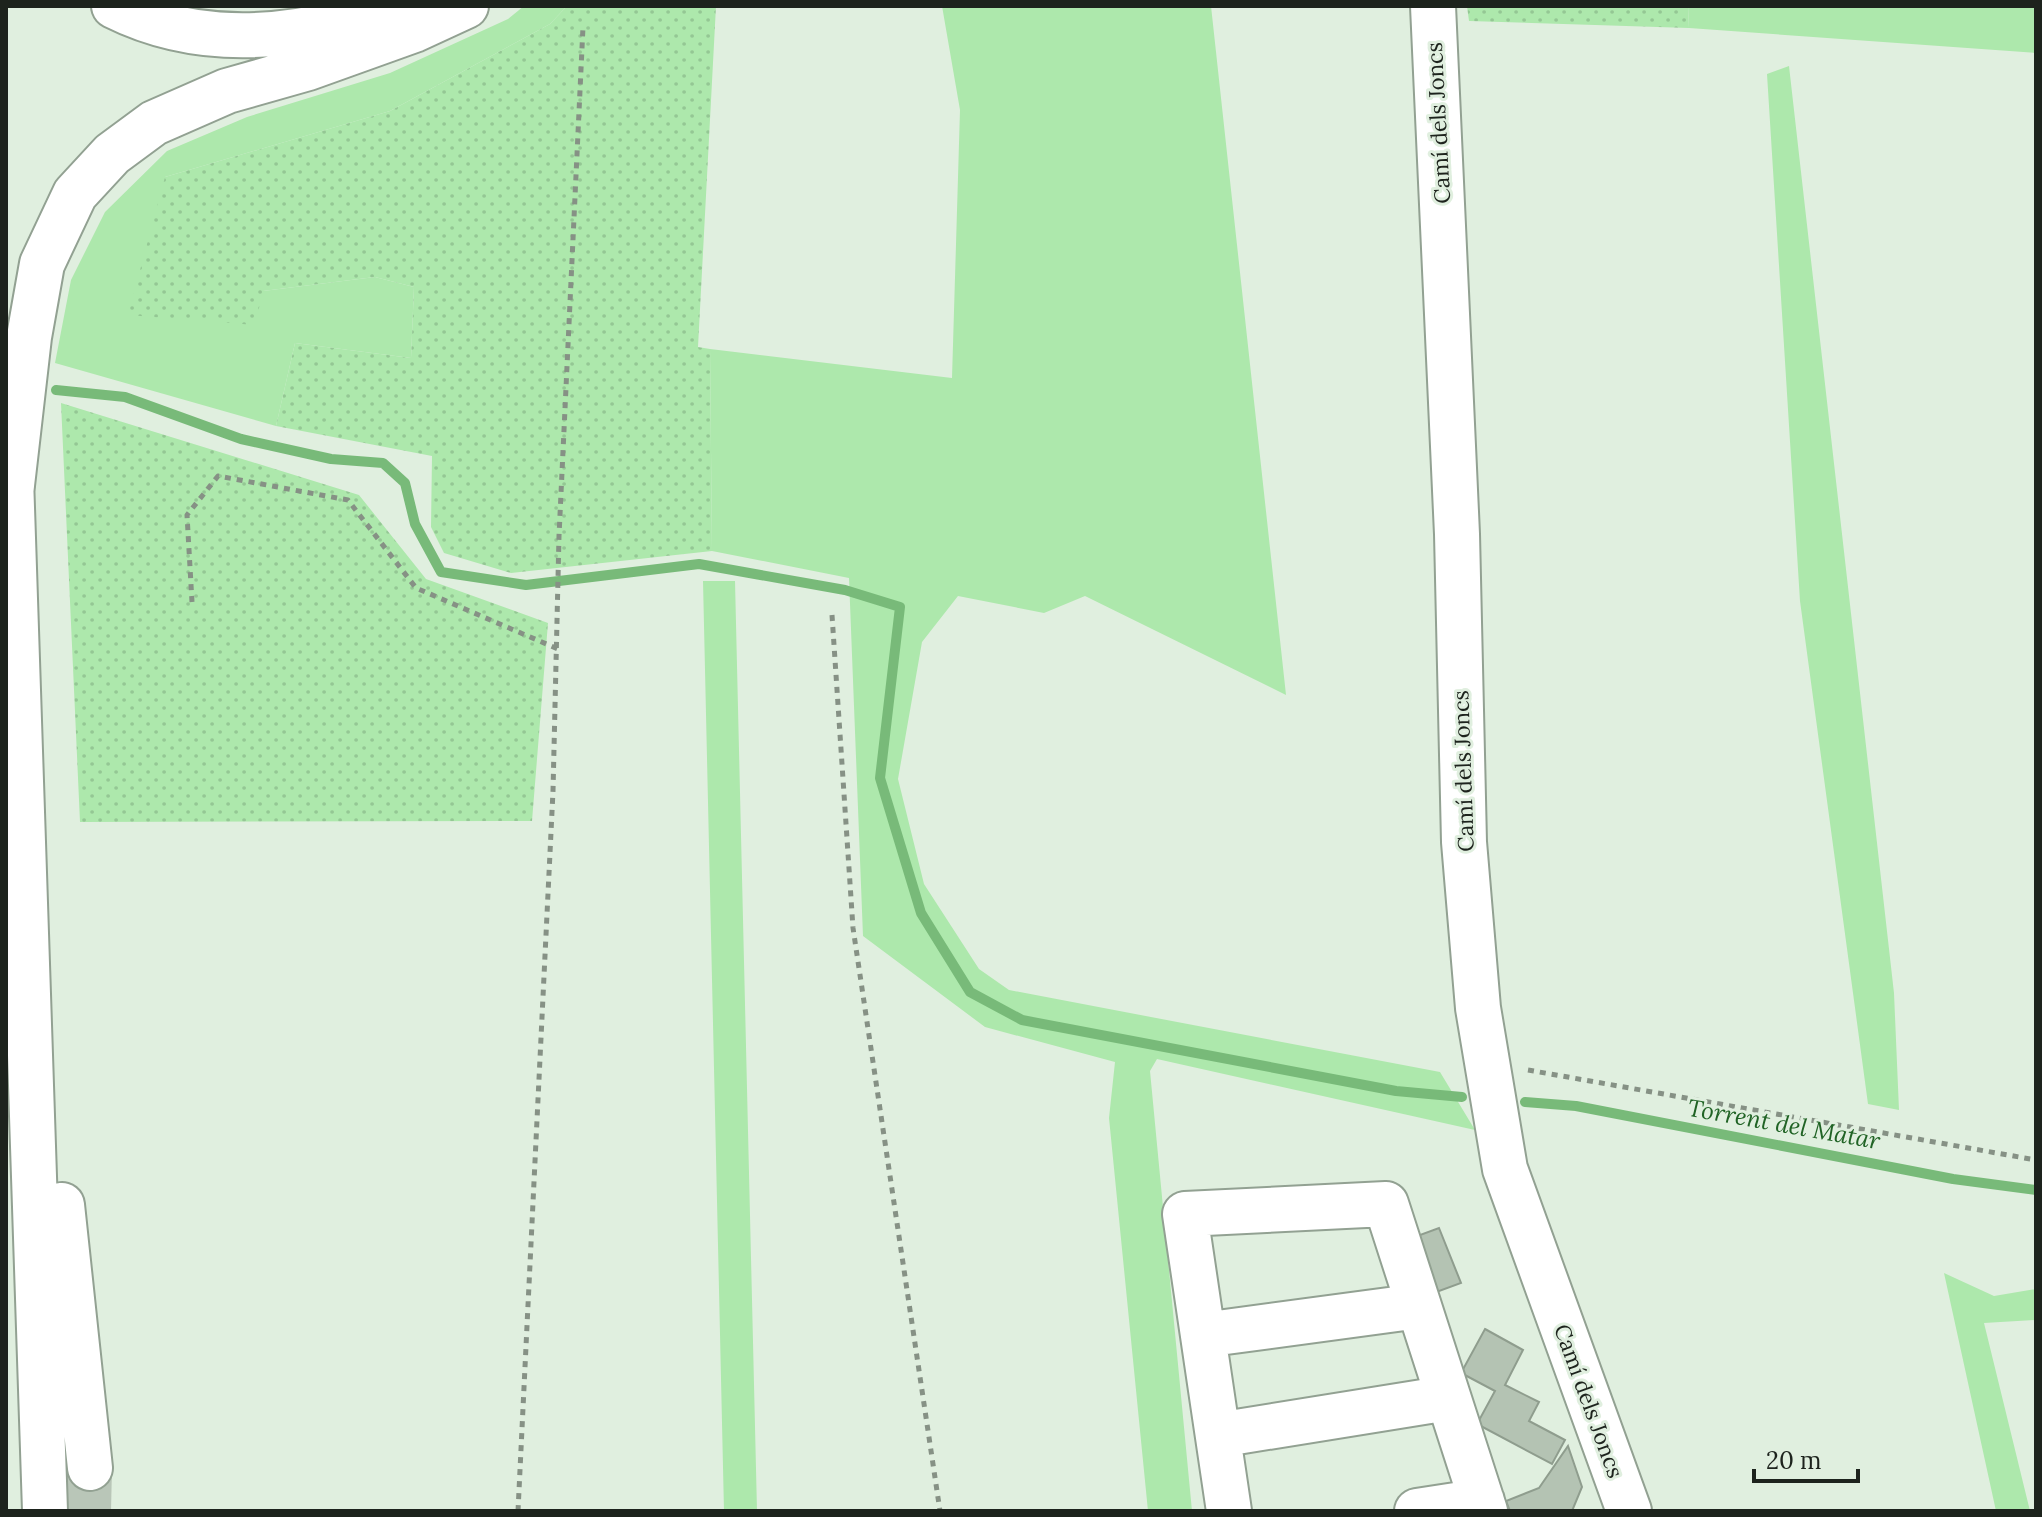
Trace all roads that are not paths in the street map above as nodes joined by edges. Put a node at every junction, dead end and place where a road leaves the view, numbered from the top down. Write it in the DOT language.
graph roads {
  1 [pos="114,6"];
  2 [pos="394,6"];
  3 [pos="466,6"];
  4 [pos="1433,6"];
  5 [pos="6,380"];
  6 [pos="9,474"];
  7 [pos="30,1042"];
  8 [pos="1419,1306"];
  9 [pos="1203,1335"];
  10 [pos="1448,1398"];
  11 [pos="1218,1435"];
  12 [pos="90,1468"];
  13 [pos="1483,1506"];
  14 [pos="45,1511"];
  15 [pos="1229,1511"];
  16 [pos="1417,1511"];
  17 [pos="1629,1511"];
  1 -- 2 [label="main road"];
  3 -- 6 [label="main road"];
  4 -- 17 [label="main road, Camí dels Joncs"];
  5 -- 6 [label="main road"];
  6 -- 7 [label="main road"];
  7 -- 12 [label="main road"];
  7 -- 14 [label="main road"];
  8 -- 9 [label="main road"];
  8 -- 9 [label="main road"];
  8 -- 10 [label="main road"];
  9 -- 11 [label="main road"];
  10 -- 11 [label="main road"];
  10 -- 13 [label="main road"];
  11 -- 15 [label="main road"];
  13 -- 16 [label="main road"];
}
